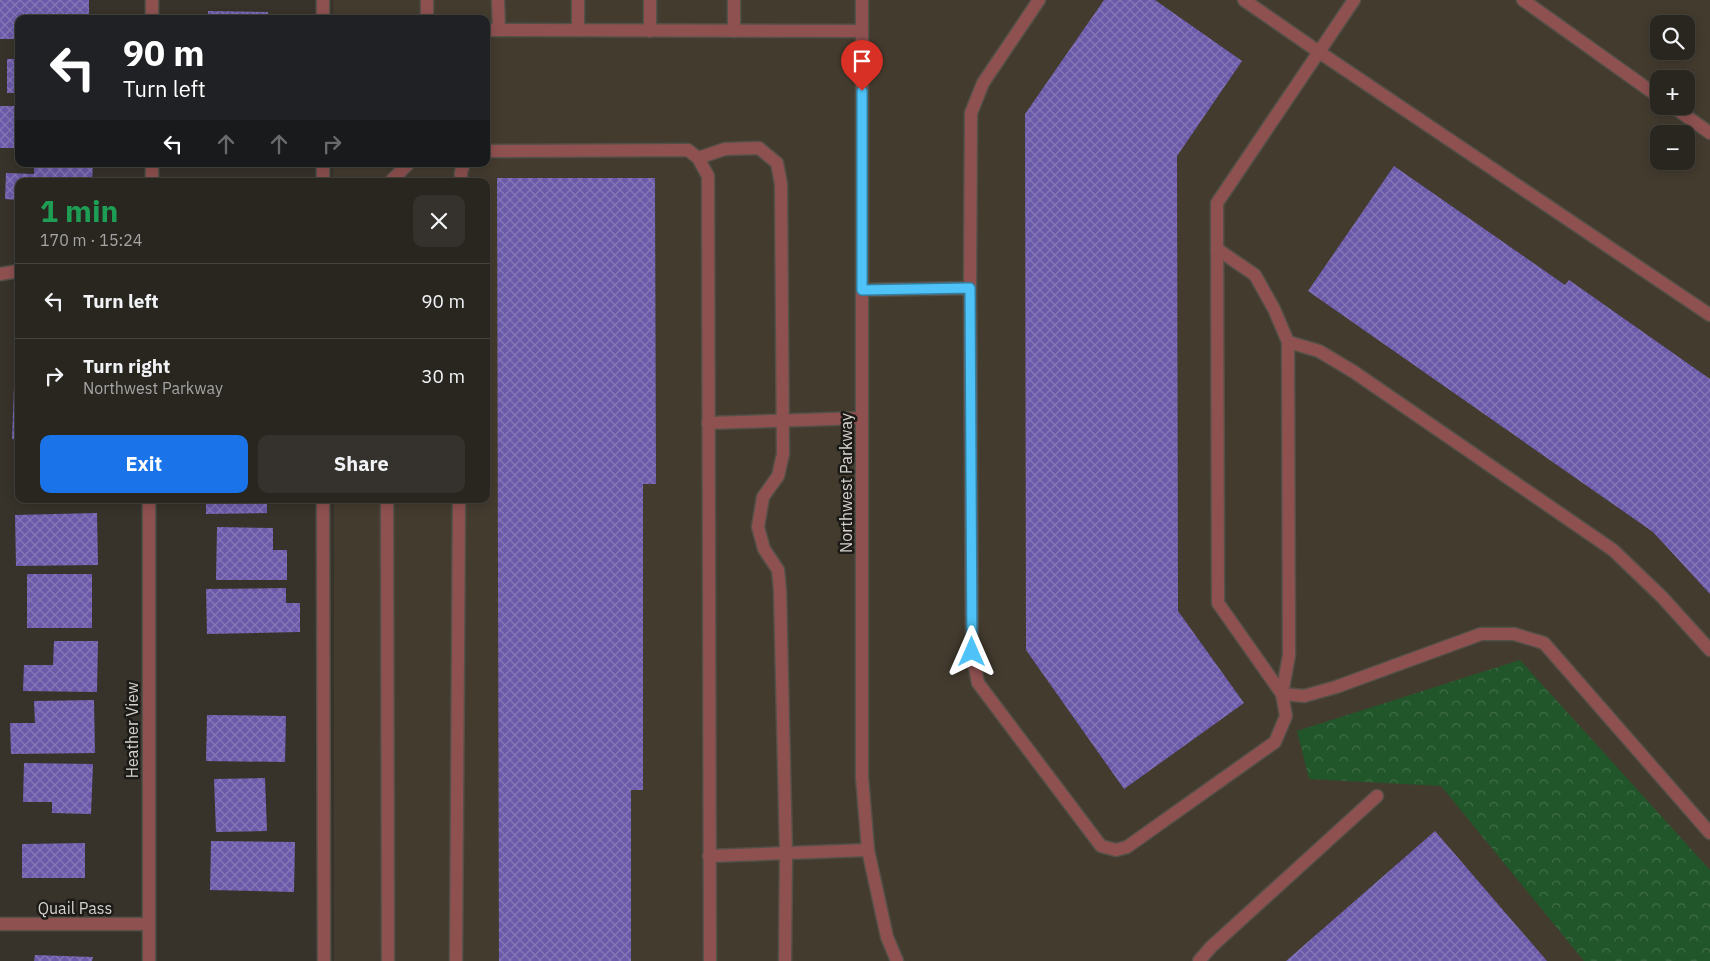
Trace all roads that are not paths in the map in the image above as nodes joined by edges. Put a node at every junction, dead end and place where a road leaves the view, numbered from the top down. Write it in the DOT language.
graph roads {
  1 [pos="152,0"];
  2 [pos="322,0"];
  3 [pos="427,0"];
  4 [pos="498,0"];
  5 [pos="578,0"];
  6 [pos="650,0"];
  7 [pos="734,0"];
  8 [pos="862,0"];
  9 [pos="1039,0"];
  10 [pos="1244,0"];
  11 [pos="1354,0"];
  12 [pos="1523,0"];
  13 [pos="152,15"];
  14 [pos="322,15"];
  15 [pos="427,15"];
  16 [pos="492,30"];
  17 [pos="578,30"];
  18 [pos="650,31"];
  19 [pos="734,31"];
  20 [pos="862,31"];
  21 [pos="1319,52"];
  22 [pos="1650,91"];
  23 [pos="1685,115"];
  24 [pos="1710,133"];
  25 [pos="490,151"];
  26 [pos="698,158"];
  27 [pos="405,167"];
  28 [pos="394,178"];
  29 [pos="1218,249"];
  30 [pos="15,272"];
  31 [pos="0,274"];
  32 [pos="970,288"];
  33 [pos="862,290"];
  34 [pos="1710,315"];
  35 [pos="1288,342"];
  36 [pos="862,418"];
  37 [pos="783,420"];
  38 [pos="708,423"];
  39 [pos="149,503"];
  40 [pos="323,503"];
  41 [pos="387,503"];
  42 [pos="459,503"];
  43 [pos="1710,650"];
  44 [pos="1282,694"];
  45 [pos="1377,796"];
  46 [pos="1710,833"];
  47 [pos="868,850"];
  48 [pos="786,853"];
  49 [pos="709,856"];
  50 [pos="0,924"];
  51 [pos="149,924"];
  52 [pos="149,961"];
  53 [pos="324,961"];
  54 [pos="388,961"];
  55 [pos="456,961"];
  56 [pos="710,961"];
  57 [pos="785,961"];
  58 [pos="897,961"];
  59 [pos="1199,961"];
  1 -- 13 [label="street"];
  2 -- 14 [label="street"];
  3 -- 15 [label="street"];
  4 -- 16 [label="street"];
  5 -- 17 [label="street"];
  6 -- 18 [label="street"];
  7 -- 19 [label="street"];
  8 -- 20 [label="street, Northwest Parkway"];
  9 -- 32 [label="street"];
  10 -- 21 [label="street"];
  11 -- 21 [label="street"];
  12 -- 22 [label="street"];
  16 -- 17 [label="street"];
  17 -- 18 [label="street"];
  18 -- 19 [label="street"];
  19 -- 20 [label="street"];
  20 -- 33 [label="street, Northwest Parkway"];
  21 -- 29 [label="street"];
  21 -- 34 [label="street"];
  23 -- 24 [label="street"];
  25 -- 26 [label="street"];
  26 -- 37 [label="street"];
  26 -- 38 [label="street"];
  27 -- 28 [label="street"];
  29 -- 35 [label="street"];
  29 -- 44 [label="street"];
  30 -- 31 [label="street"];
  32 -- 33 [label="street"];
  32 -- 44 [label="street"];
  33 -- 36 [label="street, Northwest Parkway"];
  35 -- 43 [label="street"];
  35 -- 44 [label="street"];
  36 -- 37 [label="street"];
  36 -- 47 [label="street, Northwest Parkway"];
  37 -- 38 [label="street"];
  37 -- 48 [label="street"];
  38 -- 49 [label="street"];
  39 -- 51 [label="street, Heather View"];
  40 -- 53 [label="street"];
  41 -- 54 [label="street"];
  42 -- 55 [label="street"];
  44 -- 46 [label="street"];
  45 -- 59 [label="street"];
  47 -- 48 [label="street"];
  47 -- 58 [label="street, Northwest Parkway"];
  48 -- 49 [label="street"];
  48 -- 57 [label="street"];
  49 -- 56 [label="street"];
  50 -- 51 [label="street, Quail Pass"];
  51 -- 52 [label="street, Heather View"];
}
